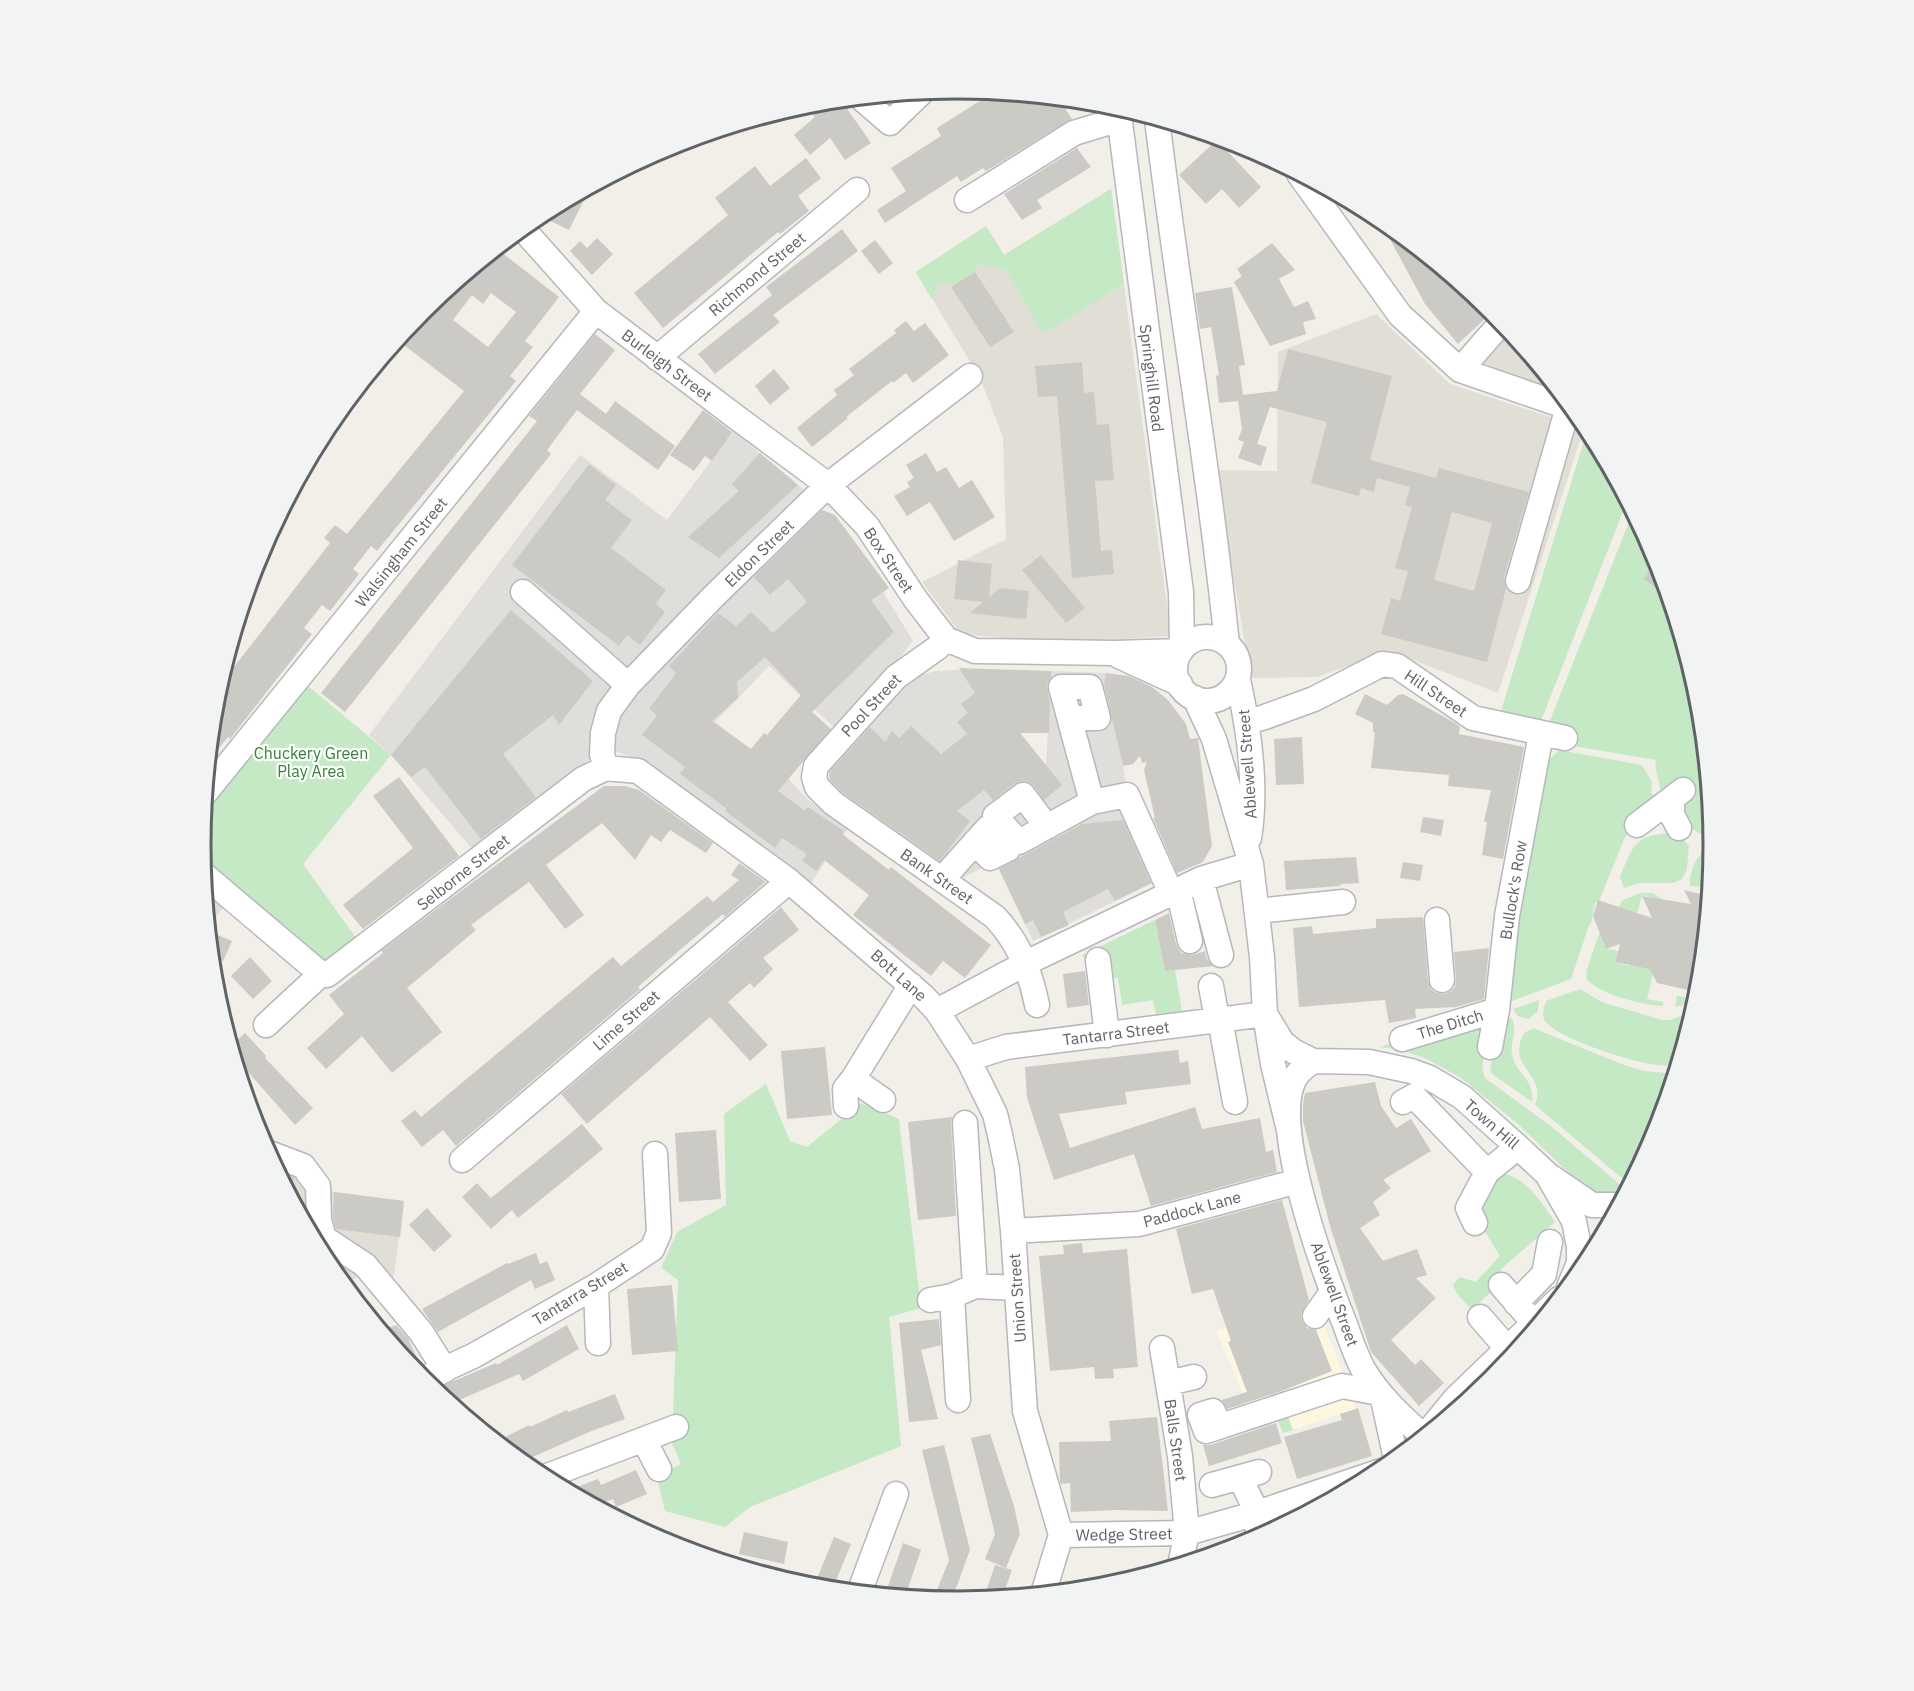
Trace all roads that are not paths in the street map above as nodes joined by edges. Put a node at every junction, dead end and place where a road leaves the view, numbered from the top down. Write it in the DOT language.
graph roads {
  1 [pos="913,101"];
  2 [pos="868,104"];
  3 [pos="1113,115"];
  4 [pos="1119,117"];
  5 [pos="1158,127"];
  6 [pos="1309,188"];
  7 [pos="857,190"];
  8 [pos="967,200"];
  9 [pos="528,235"];
  10 [pos="596,311"];
  11 [pos="1496,329"];
  12 [pos="657,358"];
  13 [pos="1460,370"];
  14 [pos="970,376"];
  15 [pos="1558,404"];
  16 [pos="1567,416"];
  17 [pos="828,485"];
  18 [pos="1518,581"];
  19 [pos="523,592"];
  20 [pos="946,639"];
  21 [pos="1227,644"];
  22 [pos="1181,650"];
  23 [pos="1114,653"];
  24 [pos="1238,680"];
  25 [pos="628,685"];
  26 [pos="1187,691"];
  27 [pos="1070,718"];
  28 [pos="1247,721"];
  29 [pos="1541,734"];
  30 [pos="1565,738"];
  31 [pos="606,768"];
  32 [pos="213,783"];
  33 [pos="1092,802"];
  34 [pos="833,803"];
  35 [pos="1637,825"];
  36 [pos="1047,827"];
  37 [pos="1679,828"];
  38 [pos="975,842"];
  39 [pos="1249,856"];
  40 [pos="1201,879"];
  41 [pos="942,880"];
  42 [pos="211,881"];
  43 [pos="789,881"];
  44 [pos="1175,891"];
  45 [pos="1343,902"];
  46 [pos="1257,911"];
  47 [pos="1437,920"];
  48 [pos="1190,941"];
  49 [pos="1221,955"];
  50 [pos="1098,960"];
  51 [pos="1026,963"];
  52 [pos="321,974"];
  53 [pos="1442,980"];
  54 [pos="911,985"];
  55 [pos="1211,986"];
  56 [pos="1037,1005"];
  57 [pos="1497,1010"];
  58 [pos="937,1011"];
  59 [pos="1265,1014"];
  60 [pos="1218,1019"];
  61 [pos="281,1020"];
  62 [pos="1107,1035"];
  63 [pos="1402,1039"];
  64 [pos="1491,1047"];
  65 [pos="968,1059"];
  66 [pos="1313,1061"];
  67 [pos="853,1079"];
  68 [pos="883,1100"];
  69 [pos="1235,1102"];
  70 [pos="1403,1102"];
  71 [pos="846,1106"];
  72 [pos="965,1122"];
  73 [pos="1289,1130"];
  74 [pos="1518,1147"];
  75 [pos="655,1154"];
  76 [pos="278,1157"];
  77 [pos="462,1160"];
  78 [pos="1487,1172"];
  79 [pos="1547,1174"];
  80 [pos="1298,1181"];
  81 [pos="1611,1205"];
  82 [pos="1474,1223"];
  83 [pos="314,1224"];
  84 [pos="1012,1231"];
  85 [pos="319,1232"];
  86 [pos="1550,1242"];
  87 [pos="1579,1259"];
  88 [pos="596,1286"];
  89 [pos="975,1286"];
  90 [pos="1016,1288"];
  91 [pos="1332,1292"];
  92 [pos="1315,1316"];
  93 [pos="1480,1317"];
  94 [pos="1533,1320"];
  95 [pos="1517,1339"];
  96 [pos="598,1343"];
  97 [pos="1162,1348"];
  98 [pos="1507,1348"];
  99 [pos="445,1370"];
  100 [pos="432,1376"];
  101 [pos="1194,1377"];
  102 [pos="1168,1383"];
  103 [pos="1381,1396"];
  104 [pos="958,1400"];
  105 [pos="1445,1410"];
  106 [pos="1219,1426"];
  107 [pos="676,1427"];
  108 [pos="1418,1432"];
  109 [pos="645,1440"];
  110 [pos="1395,1450"];
  111 [pos="659,1469"];
  112 [pos="554,1474"];
  113 [pos="1212,1485"];
  114 [pos="1330,1492"];
  115 [pos="896,1494"];
  116 [pos="1257,1514"];
  117 [pos="1258,1528"];
  118 [pos="1187,1533"];
  119 [pos="1060,1536"];
  120 [pos="1182,1557"];
  121 [pos="862,1586"];
  122 [pos="1045,1587"];
  1 -- 2 [label="street"];
  3 -- 8 [label="street"];
  4 -- 22 [label="street, Springhill Road"];
  5 -- 21 [label="street"];
  6 -- 13 [label="street"];
  7 -- 12 [label="street, Richmond Street"];
  9 -- 10 [label="street, Burleigh Street"];
  10 -- 12 [label="street, Burleigh Street"];
  10 -- 32 [label="street, Walsingham Street"];
  11 -- 13 [label="street"];
  12 -- 17 [label="street, Burleigh Street"];
  13 -- 15 [label="street"];
  14 -- 17 [label="street, Eldon Street"];
  16 -- 18 [label="street"];
  17 -- 20 [label="street, Box Street"];
  17 -- 25 [label="street, Eldon Street"];
  19 -- 25 [label="street"];
  20 -- 23 [label="street"];
  20 -- 34 [label="street, Pool Street"];
  21 -- 22 [label="street"];
  21 -- 24 [label="street"];
  22 -- 23 [label="street"];
  22 -- 26 [label="street"];
  23 -- 26 [label="street"];
  24 -- 26 [label="street"];
  24 -- 28 [label="street, Ablewell Street"];
  25 -- 31 [label="street, Eldon Street"];
  26 -- 39 [label="street, Ablewell Street"];
  27 -- 33 [label="street"];
  28 -- 29 [label="street, Hill Street"];
  28 -- 39 [label="street, Ablewell Street"];
  29 -- 30 [label="street, Hill Street"];
  29 -- 57 [label="street, Bullock's Row"];
  31 -- 43 [label="street, Bott Lane"];
  31 -- 52 [label="street, Selborne Street"];
  33 -- 36 [label="street"];
  33 -- 44 [label="street"];
  34 -- 41 [label="street, Bank Street"];
  35 -- 37 [label="street"];
  38 -- 41 [label="street"];
  39 -- 40 [label="street, Bott Lane"];
  39 -- 46 [label="street, Ablewell Street"];
  40 -- 44 [label="street, Bott Lane"];
  40 -- 49 [label="street"];
  41 -- 51 [label="street, Bank Street"];
  42 -- 52 [label="street"];
  43 -- 54 [label="street, Bott Lane"];
  43 -- 77 [label="street, Lime Street"];
  44 -- 48 [label="street"];
  44 -- 51 [label="street, Bott Lane"];
  45 -- 46 [label="street"];
  46 -- 59 [label="street, Ablewell Street"];
  47 -- 53 [label="street"];
  50 -- 62 [label="street"];
  51 -- 56 [label="street, Bank Street"];
  51 -- 58 [label="street, Bott Lane"];
  52 -- 61 [label="street, Selborne Street"];
  54 -- 58 [label="street, Bott Lane"];
  54 -- 67 [label="street"];
  55 -- 60 [label="street"];
  57 -- 63 [label="street, The Ditch"];
  57 -- 64 [label="street, Bullock's Row"];
  58 -- 65 [label="street, Union Street"];
  59 -- 60 [label="street, Tantarra Street"];
  59 -- 66 [label="street, Ablewell Street"];
  59 -- 73 [label="street, Ablewell Street"];
  60 -- 62 [label="street, Tantarra Street"];
  60 -- 69 [label="street"];
  62 -- 65 [label="street, Tantarra Street"];
  65 -- 84 [label="street, Union Street"];
  66 -- 73 [label="street, Ablewell Street"];
  66 -- 74 [label="street, Town Hill"];
  67 -- 68 [label="street"];
  67 -- 71 [label="street"];
  70 -- 78 [label="street"];
  72 -- 89 [label="street"];
  73 -- 80 [label="street, Ablewell Street"];
  74 -- 78 [label="street"];
  74 -- 79 [label="street, Town Hill"];
  75 -- 88 [label="street, Tantarra Street"];
  76 -- 83 [label="street"];
  78 -- 82 [label="street"];
  79 -- 81 [label="street"];
  79 -- 87 [label="street, Town Hill"];
  80 -- 84 [label="street, Paddock Lane"];
  80 -- 91 [label="street, Ablewell Street"];
  84 -- 90 [label="street, Union Street"];
  85 -- 99 [label="street"];
  86 -- 94 [label="street"];
  88 -- 96 [label="street"];
  88 -- 99 [label="street, Tantarra Street"];
  89 -- 90 [label="street"];
  89 -- 104 [label="street"];
  90 -- 119 [label="street, Union Street"];
  91 -- 92 [label="street"];
  91 -- 103 [label="street, Ablewell Street"];
  93 -- 98 [label="street"];
  95 -- 98 [label="street"];
  97 -- 102 [label="street, Balls Street"];
  98 -- 105 [label="street"];
  99 -- 100 [label="street, Tantarra Street"];
  101 -- 102 [label="street"];
  102 -- 118 [label="street, Balls Street"];
  103 -- 106 [label="street"];
  103 -- 108 [label="street, Ablewell Street"];
  103 -- 110 [label="street"];
  107 -- 109 [label="street"];
  109 -- 111 [label="street"];
  109 -- 112 [label="street"];
  113 -- 116 [label="street"];
  114 -- 116 [label="street, Wedge Street"];
  115 -- 121 [label="street"];
  116 -- 117 [label="street"];
  116 -- 118 [label="street, Wedge Street"];
  118 -- 119 [label="street, Wedge Street"];
  118 -- 120 [label="street, Balls Street"];
  119 -- 122 [label="street"];
}
